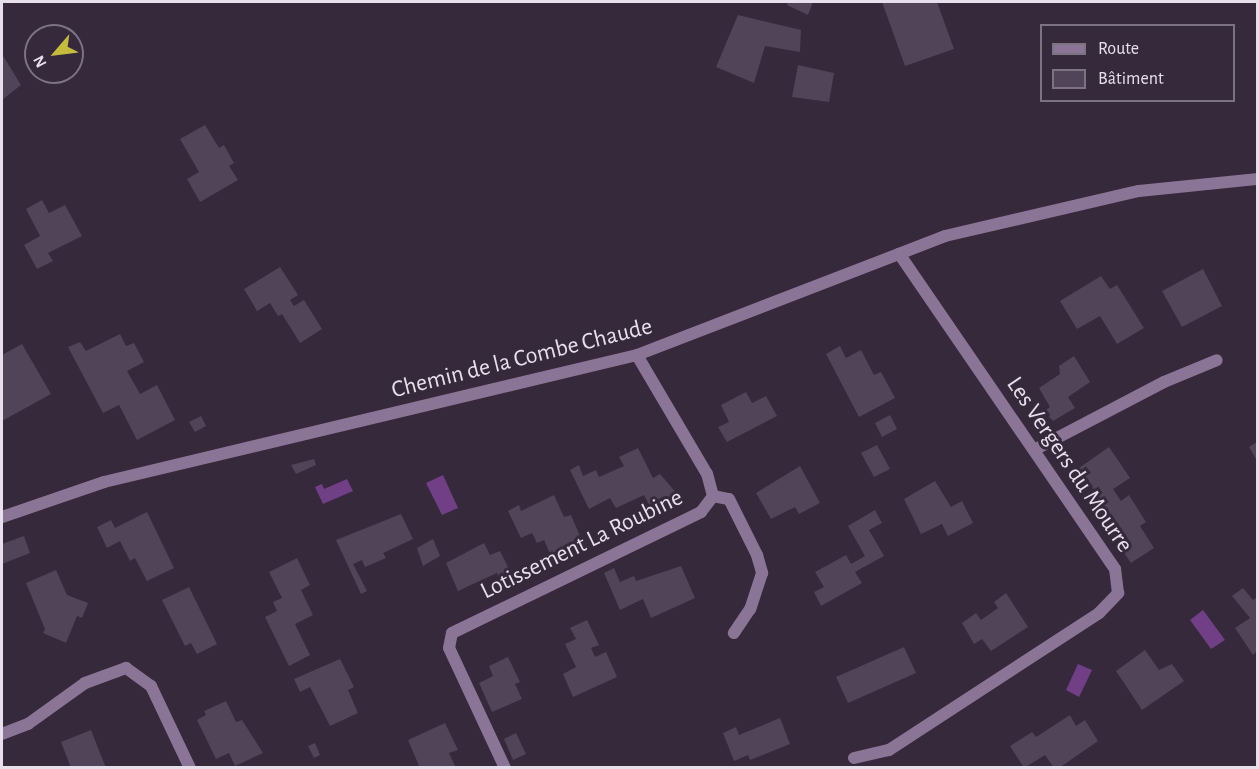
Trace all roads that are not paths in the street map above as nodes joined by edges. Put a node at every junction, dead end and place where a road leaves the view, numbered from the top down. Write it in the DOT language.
graph roads {
  1 [pos="1257,179"];
  2 [pos="899,254"];
  3 [pos="637,356"];
  4 [pos="1217,360"];
  5 [pos="1034,450"];
  6 [pos="713,496"];
  7 [pos="2,517"];
  8 [pos="734,633"];
  9 [pos="2,734"];
  10 [pos="854,758"];
  11 [pos="190,768"];
  12 [pos="505,768"];
  1 -- 2 [label="street, Chemin de la Combe Chaude"];
  2 -- 3 [label="street, Chemin de la Combe Chaude"];
  2 -- 5 [label="street, Les Vergers du Mourre"];
  3 -- 6 [label="street, Lotissement La Roubine"];
  3 -- 7 [label="street, Chemin de la Combe Chaude"];
  4 -- 5 [label="street"];
  5 -- 10 [label="street, Les Vergers du Mourre"];
  6 -- 8 [label="street"];
  6 -- 12 [label="street, Lotissement La Roubine"];
  9 -- 11 [label="street"];
}
